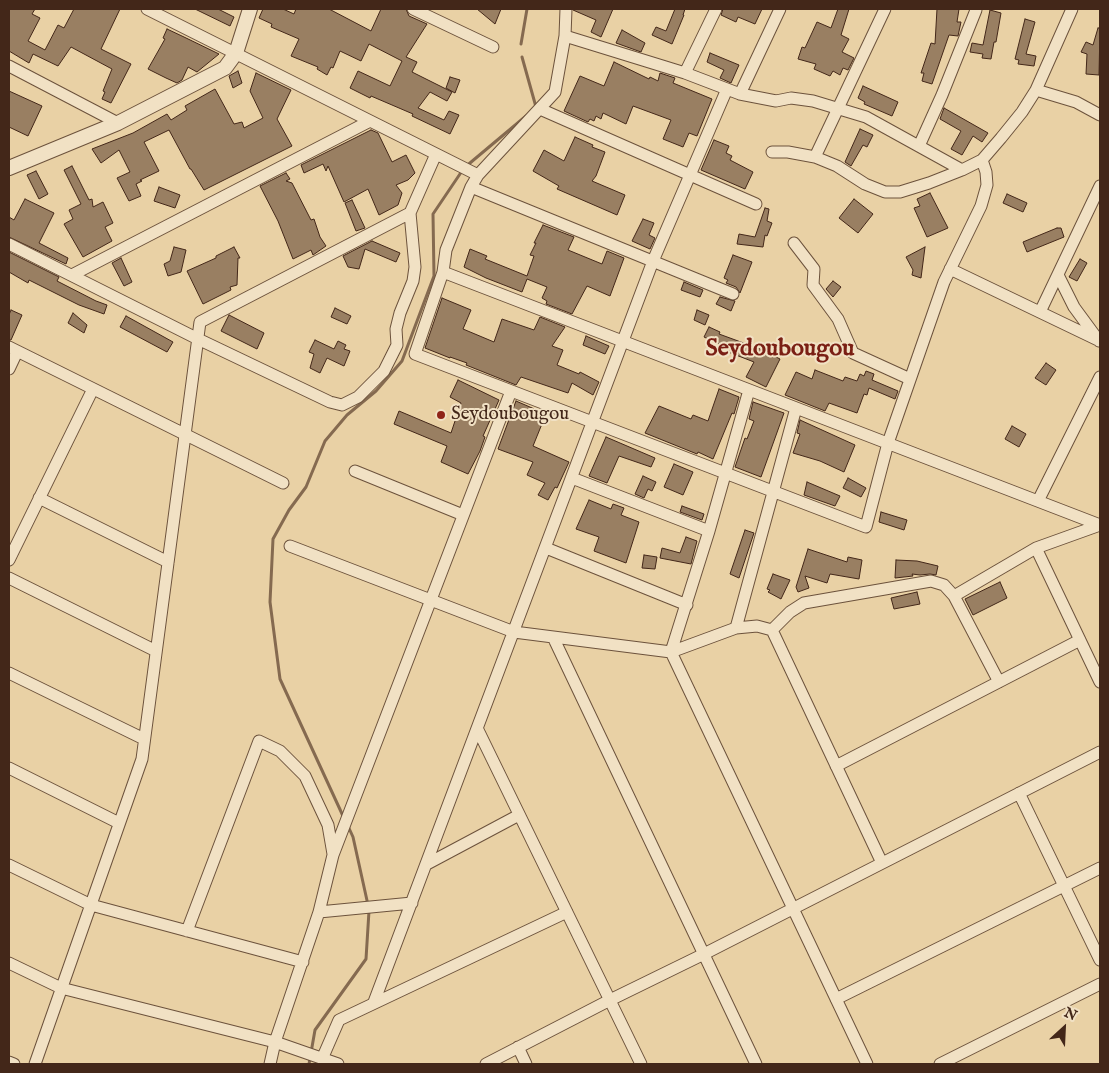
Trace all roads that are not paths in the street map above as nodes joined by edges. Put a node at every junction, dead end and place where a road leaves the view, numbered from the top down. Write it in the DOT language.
graph roads {
  1 [pos="147,9"];
  2 [pos="250,9"];
  3 [pos="413,9"];
  4 [pos="566,9"];
  5 [pos="716,9"];
  6 [pos="780,9"];
  7 [pos="1072,9"];
  8 [pos="882,10"];
  9 [pos="976,10"];
  10 [pos="565,36"];
  11 [pos="492,47"];
  12 [pos="236,53"];
  13 [pos="9,66"];
  14 [pos="685,73"];
  15 [pos="727,89"];
  16 [pos="1036,90"];
  17 [pos="740,94"];
  18 [pos="540,109"];
  19 [pos="838,109"];
  20 [pos="1100,115"];
  21 [pos="370,121"];
  22 [pos="118,123"];
  23 [pos="919,146"];
  24 [pos="772,152"];
  25 [pos="436,154"];
  26 [pos="815,157"];
  27 [pos="982,160"];
  28 [pos="9,168"];
  29 [pos="962,170"];
  30 [pos="478,175"];
  31 [pos="691,175"];
  32 [pos="471,186"];
  33 [pos="1100,186"];
  34 [pos="756,204"];
  35 [pos="410,212"];
  36 [pos="794,243"];
  37 [pos="9,244"];
  38 [pos="654,261"];
  39 [pos="950,269"];
  40 [pos="443,272"];
  41 [pos="72,275"];
  42 [pos="1058,275"];
  43 [pos="733,294"];
  44 [pos="1040,312"];
  45 [pos="198,339"];
  46 [pos="624,341"];
  47 [pos="1100,341"];
  48 [pos="13,350"];
  49 [pos="9,369"];
  50 [pos="1100,377"];
  51 [pos="910,379"];
  52 [pos="93,389"];
  53 [pos="749,390"];
  54 [pos="511,391"];
  55 [pos="796,408"];
  56 [pos="593,422"];
  57 [pos="185,435"];
  58 [pos="888,443"];
  59 [pos="355,471"];
  60 [pos="725,473"];
  61 [pos="572,478"];
  62 [pos="284,483"];
  63 [pos="773,492"];
  64 [pos="39,498"];
  65 [pos="1038,501"];
  66 [pos="463,515"];
  67 [pos="1100,525"];
  68 [pos="709,531"];
  69 [pos="290,546"];
  70 [pos="546,548"];
  71 [pos="1036,548"];
  72 [pos="9,560"];
  73 [pos="168,562"];
  74 [pos="9,578"];
  75 [pos="954,596"];
  76 [pos="431,600"];
  77 [pos="687,605"];
  78 [pos="736,628"];
  79 [pos="772,630"];
  80 [pos="514,632"];
  81 [pos="553,637"];
  82 [pos="1080,640"];
  83 [pos="156,651"];
  84 [pos="671,652"];
  85 [pos="9,673"];
  86 [pos="999,682"];
  87 [pos="1100,682"];
  88 [pos="478,730"];
  89 [pos="144,739"];
  90 [pos="1100,752"];
  91 [pos="836,766"];
  92 [pos="9,768"];
  93 [pos="1019,793"];
  94 [pos="519,815"];
  95 [pos="119,823"];
  96 [pos="333,856"];
  97 [pos="882,863"];
  98 [pos="427,864"];
  99 [pos="9,865"];
  100 [pos="1100,868"];
  101 [pos="1064,886"];
  102 [pos="412,903"];
  103 [pos="91,905"];
  104 [pos="794,908"];
  105 [pos="319,912"];
  106 [pos="567,912"];
  107 [pos="187,931"];
  108 [pos="704,954"];
  109 [pos="1100,960"];
  110 [pos="9,962"];
  111 [pos="303,962"];
  112 [pos="1100,984"];
  113 [pos="62,988"];
  114 [pos="836,998"];
  115 [pos="610,1000"];
  116 [pos="374,1002"];
  117 [pos="275,1042"];
  118 [pos="518,1047"];
  119 [pos="322,1059"];
  120 [pos="9,1062"];
  121 [pos="14,1064"];
  122 [pos="35,1064"];
  123 [pos="270,1064"];
  124 [pos="338,1064"];
  125 [pos="486,1064"];
  126 [pos="526,1064"];
  127 [pos="641,1064"];
  128 [pos="756,1064"];
  129 [pos="867,1064"];
  130 [pos="940,1064"];
  1 -- 12 [label="street"];
  2 -- 12 [label="street"];
  3 -- 11 [label="street"];
  4 -- 10 [label="street"];
  5 -- 14 [label="street"];
  6 -- 17 [label="street"];
  7 -- 16 [label="street"];
  8 -- 19 [label="street"];
  9 -- 23 [label="street"];
  10 -- 14 [label="street"];
  10 -- 18 [label="street"];
  12 -- 21 [label="street"];
  12 -- 22 [label="street"];
  13 -- 22 [label="street"];
  14 -- 15 [label="street"];
  15 -- 17 [label="street"];
  15 -- 31 [label="street"];
  16 -- 20 [label="street"];
  16 -- 27 [label="street"];
  17 -- 19 [label="street"];
  18 -- 30 [label="street"];
  18 -- 31 [label="street"];
  19 -- 23 [label="street"];
  19 -- 26 [label="street"];
  21 -- 25 [label="street"];
  21 -- 41 [label="street"];
  22 -- 28 [label="street"];
  23 -- 29 [label="street"];
  24 -- 26 [label="street"];
  25 -- 30 [label="street"];
  25 -- 35 [label="street"];
  26 -- 29 [label="street"];
  27 -- 29 [label="street"];
  27 -- 39 [label="street"];
  30 -- 32 [label="street"];
  31 -- 34 [label="street"];
  31 -- 38 [label="street"];
  32 -- 38 [label="street"];
  32 -- 40 [label="street"];
  33 -- 42 [label="street"];
  35 -- 45 [label="street"];
  35 -- 45 [label="street"];
  36 -- 51 [label="street"];
  37 -- 41 [label="street"];
  38 -- 43 [label="street"];
  38 -- 46 [label="street"];
  39 -- 44 [label="street"];
  39 -- 51 [label="street"];
  40 -- 46 [label="street"];
  40 -- 54 [label="street"];
  41 -- 45 [label="street"];
  42 -- 44 [label="street"];
  42 -- 47 [label="street"];
  44 -- 47 [label="street"];
  45 -- 57 [label="street"];
  46 -- 53 [label="street"];
  46 -- 56 [label="street"];
  48 -- 49 [label="street"];
  48 -- 52 [label="street"];
  50 -- 65 [label="street"];
  51 -- 58 [label="street"];
  52 -- 57 [label="street"];
  52 -- 64 [label="street"];
  53 -- 55 [label="street"];
  53 -- 60 [label="street"];
  54 -- 56 [label="street"];
  54 -- 66 [label="street"];
  55 -- 58 [label="street"];
  55 -- 63 [label="street"];
  56 -- 60 [label="street"];
  56 -- 61 [label="street"];
  57 -- 62 [label="street"];
  57 -- 73 [label="street"];
  58 -- 63 [label="street"];
  58 -- 65 [label="street"];
  59 -- 66 [label="street"];
  60 -- 63 [label="street"];
  60 -- 68 [label="street"];
  61 -- 68 [label="street"];
  61 -- 70 [label="street"];
  63 -- 78 [label="street"];
  64 -- 72 [label="street"];
  64 -- 73 [label="street"];
  65 -- 67 [label="street"];
  66 -- 76 [label="street"];
  67 -- 71 [label="street"];
  68 -- 77 [label="street"];
  69 -- 76 [label="street"];
  70 -- 77 [label="street"];
  70 -- 80 [label="street"];
  71 -- 75 [label="street"];
  71 -- 82 [label="street"];
  73 -- 83 [label="street"];
  74 -- 83 [label="street"];
  75 -- 79 [label="street"];
  75 -- 86 [label="street"];
  76 -- 80 [label="street"];
  76 -- 96 [label="street"];
  77 -- 84 [label="street"];
  78 -- 79 [label="street"];
  78 -- 84 [label="street"];
  79 -- 91 [label="street"];
  80 -- 81 [label="street"];
  80 -- 88 [label="street"];
  81 -- 84 [label="street"];
  81 -- 108 [label="street"];
  82 -- 86 [label="street"];
  82 -- 87 [label="street"];
  83 -- 89 [label="street"];
  84 -- 104 [label="street"];
  85 -- 89 [label="street"];
  86 -- 91 [label="street"];
  88 -- 94 [label="street"];
  88 -- 98 [label="street"];
  89 -- 95 [label="street"];
  90 -- 93 [label="street"];
  91 -- 97 [label="street"];
  92 -- 95 [label="street"];
  93 -- 97 [label="street"];
  93 -- 101 [label="street"];
  94 -- 98 [label="street"];
  94 -- 106 [label="street"];
  95 -- 103 [label="street"];
  96 -- 105 [label="street"];
  96 -- 107 [label="street"];
  97 -- 104 [label="street"];
  98 -- 102 [label="street"];
  99 -- 103 [label="street"];
  100 -- 101 [label="street"];
  101 -- 109 [label="street"];
  101 -- 114 [label="street"];
  102 -- 105 [label="street"];
  102 -- 116 [label="street"];
  103 -- 107 [label="street"];
  103 -- 113 [label="street"];
  104 -- 108 [label="street"];
  104 -- 114 [label="street"];
  105 -- 111 [label="street"];
  106 -- 115 [label="street"];
  106 -- 116 [label="street"];
  107 -- 111 [label="street"];
  108 -- 115 [label="street"];
  108 -- 128 [label="street"];
  110 -- 113 [label="street"];
  111 -- 117 [label="street"];
  112 -- 130 [label="street"];
  113 -- 117 [label="street"];
  113 -- 122 [label="street"];
  114 -- 129 [label="street"];
  115 -- 118 [label="street"];
  115 -- 127 [label="street"];
  116 -- 119 [label="street"];
  117 -- 119 [label="street"];
  117 -- 123 [label="street"];
  118 -- 125 [label="street"];
  118 -- 126 [label="street"];
  119 -- 124 [label="street"];
  120 -- 121 [label="street"];
}
